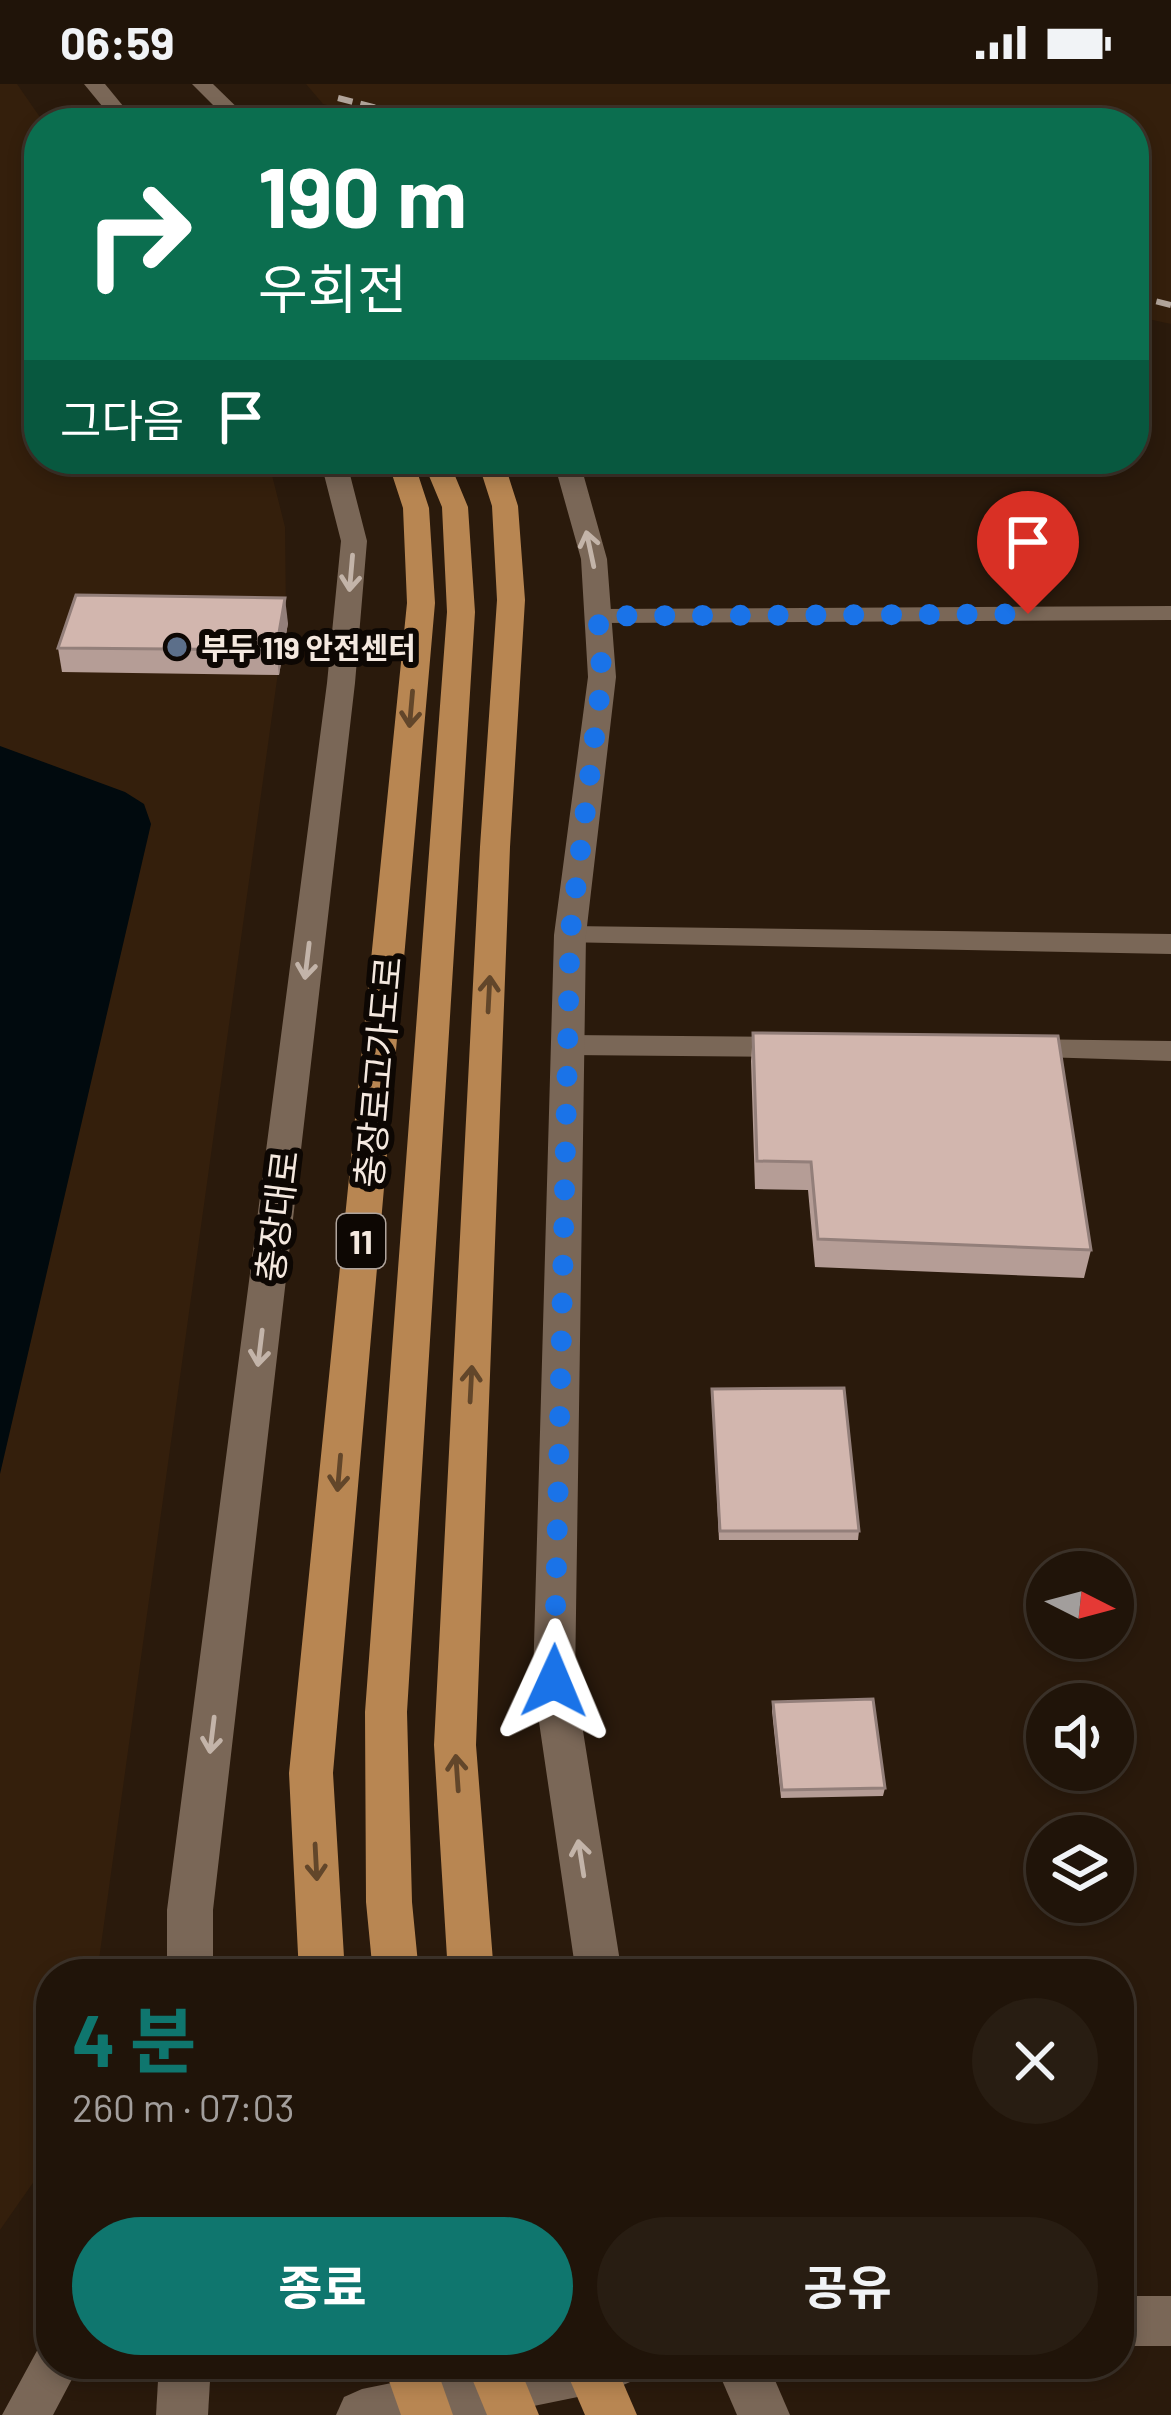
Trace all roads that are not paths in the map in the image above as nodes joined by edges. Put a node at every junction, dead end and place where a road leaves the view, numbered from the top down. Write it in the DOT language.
graph roads {
  1 [pos="94,84"];
  2 [pos="202,84"];
  3 [pos="114,108"];
  4 [pos="227,108"];
  5 [pos="337,474"];
  6 [pos="405,474"];
  7 [pos="441,474"];
  8 [pos="495,474"];
  9 [pos="570,474"];
  10 [pos="1171,613"];
  11 [pos="598,616"];
  12 [pos="570,935"];
  13 [pos="1171,944"];
  14 [pos="569,1045"];
  15 [pos="824,1047"];
  16 [pos="986,1049"];
  17 [pos="1171,1051"];
  18 [pos="191,1959"];
  19 [pos="321,1959"];
  20 [pos="395,1959"];
  21 [pos="470,1959"];
  22 [pos="597,1959"];
  23 [pos="47,2379"];
  24 [pos="184,2379"];
  25 [pos="414,2379"];
  26 [pos="498,2379"];
  27 [pos="538,2379"];
  28 [pos="595,2379"];
  29 [pos="748,2379"];
  30 [pos="26,2415"];
  31 [pos="182,2415"];
  32 [pos="362,2415"];
  33 [pos="427,2415"];
  34 [pos="512,2415"];
  35 [pos="611,2415"];
  36 [pos="764,2415"];
  1 -- 3 [label="main road"];
  2 -- 4 [label="main road"];
  5 -- 18 [label="main road, 충장대로, one-way"];
  6 -- 19 [label="highway, 충장로고가도로 / 11, one-way"];
  7 -- 20 [label="highway, 충장로고가도로 / 11"];
  21 -- 8 [label="highway, one-way"];
  11 -- 9 [label="main road, one-way"];
  10 -- 11 [label="lane"];
  11 -- 12 [label="main road"];
  12 -- 13 [label="lane"];
  12 -- 14 [label="main road"];
  14 -- 15 [label="lane"];
  22 -- 14 [label="main road, one-way"];
  16 -- 17 [label="lane"];
  23 -- 30 [label="lane"];
  24 -- 31 [label="main road"];
  25 -- 33 [label="highway"];
  26 -- 34 [label="highway"];
  27 -- 32 [label="main road"];
  28 -- 35 [label="highway"];
  29 -- 36 [label="main road"];
}
